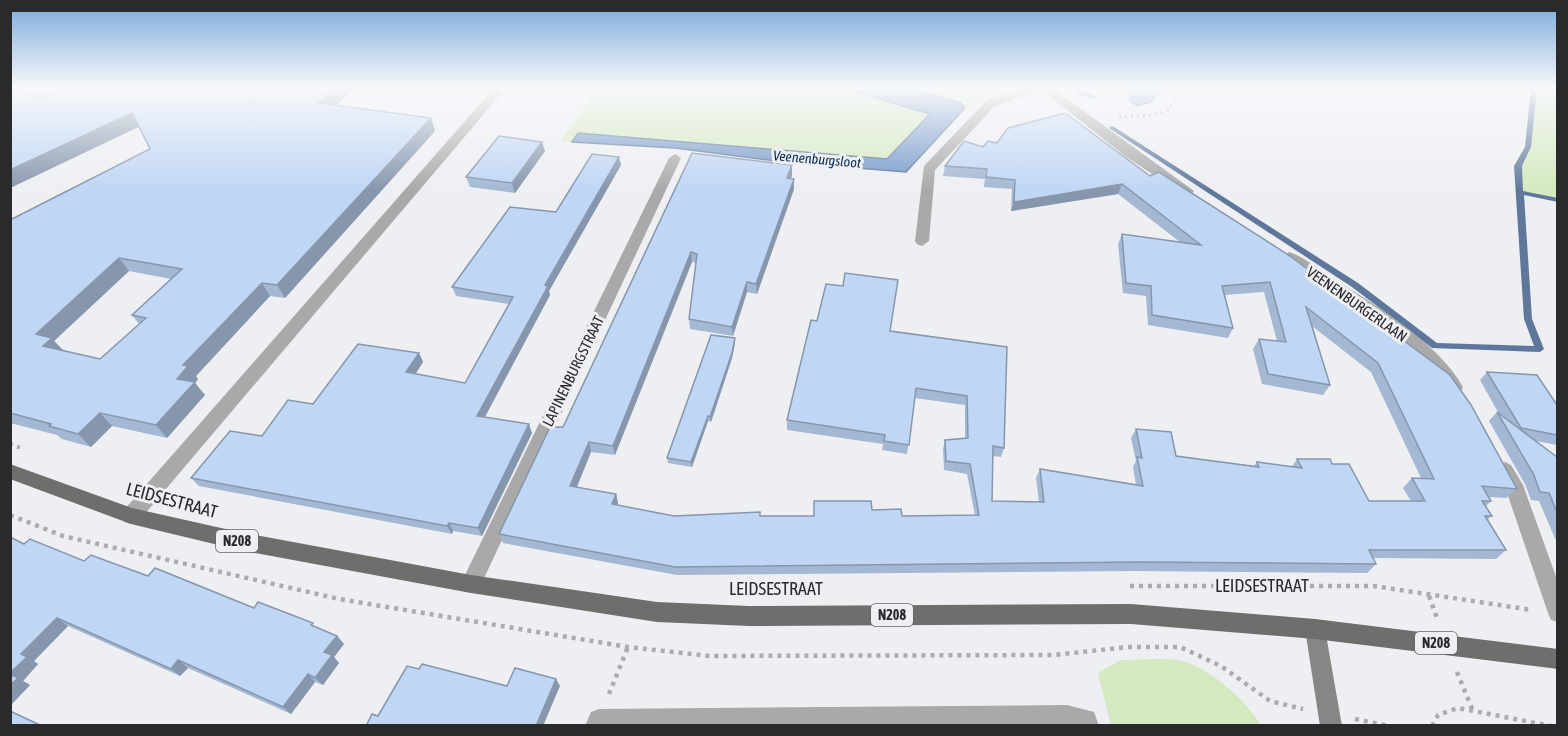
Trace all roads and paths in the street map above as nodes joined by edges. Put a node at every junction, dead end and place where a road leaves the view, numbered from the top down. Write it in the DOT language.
graph roads {
  1 [pos="470,122"];
  2 [pos="973,122"];
  3 [pos="1097,122"];
  4 [pos="1091,124"];
  5 [pos="675,158"];
  6 [pos="1205,202"];
  7 [pos="922,241"];
  8 [pos="1272,246"];
  9 [pos="1464,400"];
  10 [pos="10,444"];
  11 [pos="28,452"];
  12 [pos="1497,456"];
  13 [pos="10,471"];
  14 [pos="130,516"];
  15 [pos="471,584"];
  16 [pos="1119,586"];
  17 [pos="1534,611"];
  18 [pos="1557,613"];
  19 [pos="1315,629"];
  20 [pos="628,647"];
  21 [pos="1557,659"];
  22 [pos="598,723"];
  23 [pos="1088,726"];
  24 [pos="1331,726"];
  25 [pos="1432,726"];
  26 [pos="1551,726"];
  1 -- 14 [label="street"];
  2 -- 7 [label="street"];
  3 -- 4 [label="path"];
  4 -- 6 [label="street"];
  5 -- 15 [label="street, LAPINENBURGSTRAAT"];
  8 -- 9 [label="street, VEENENBURGERLAAN"];
  10 -- 11 [label="path"];
  12 -- 18 [label="street"];
  13 -- 14 [label="main road, LEIDSESTRAAT / N208"];
  14 -- 15 [label="main road, LEIDSESTRAAT / N208"];
  15 -- 19 [label="main road, LEIDSESTRAAT / N208"];
  16 -- 17 [label="path, LEIDSESTRAAT"];
  19 -- 21 [label="main road, LEIDSESTRAAT / N208"];
  19 -- 24 [label="main road"];
  20 -- 22 [label="path"];
  22 -- 23 [label="street"];
  25 -- 26 [label="path"];
}
